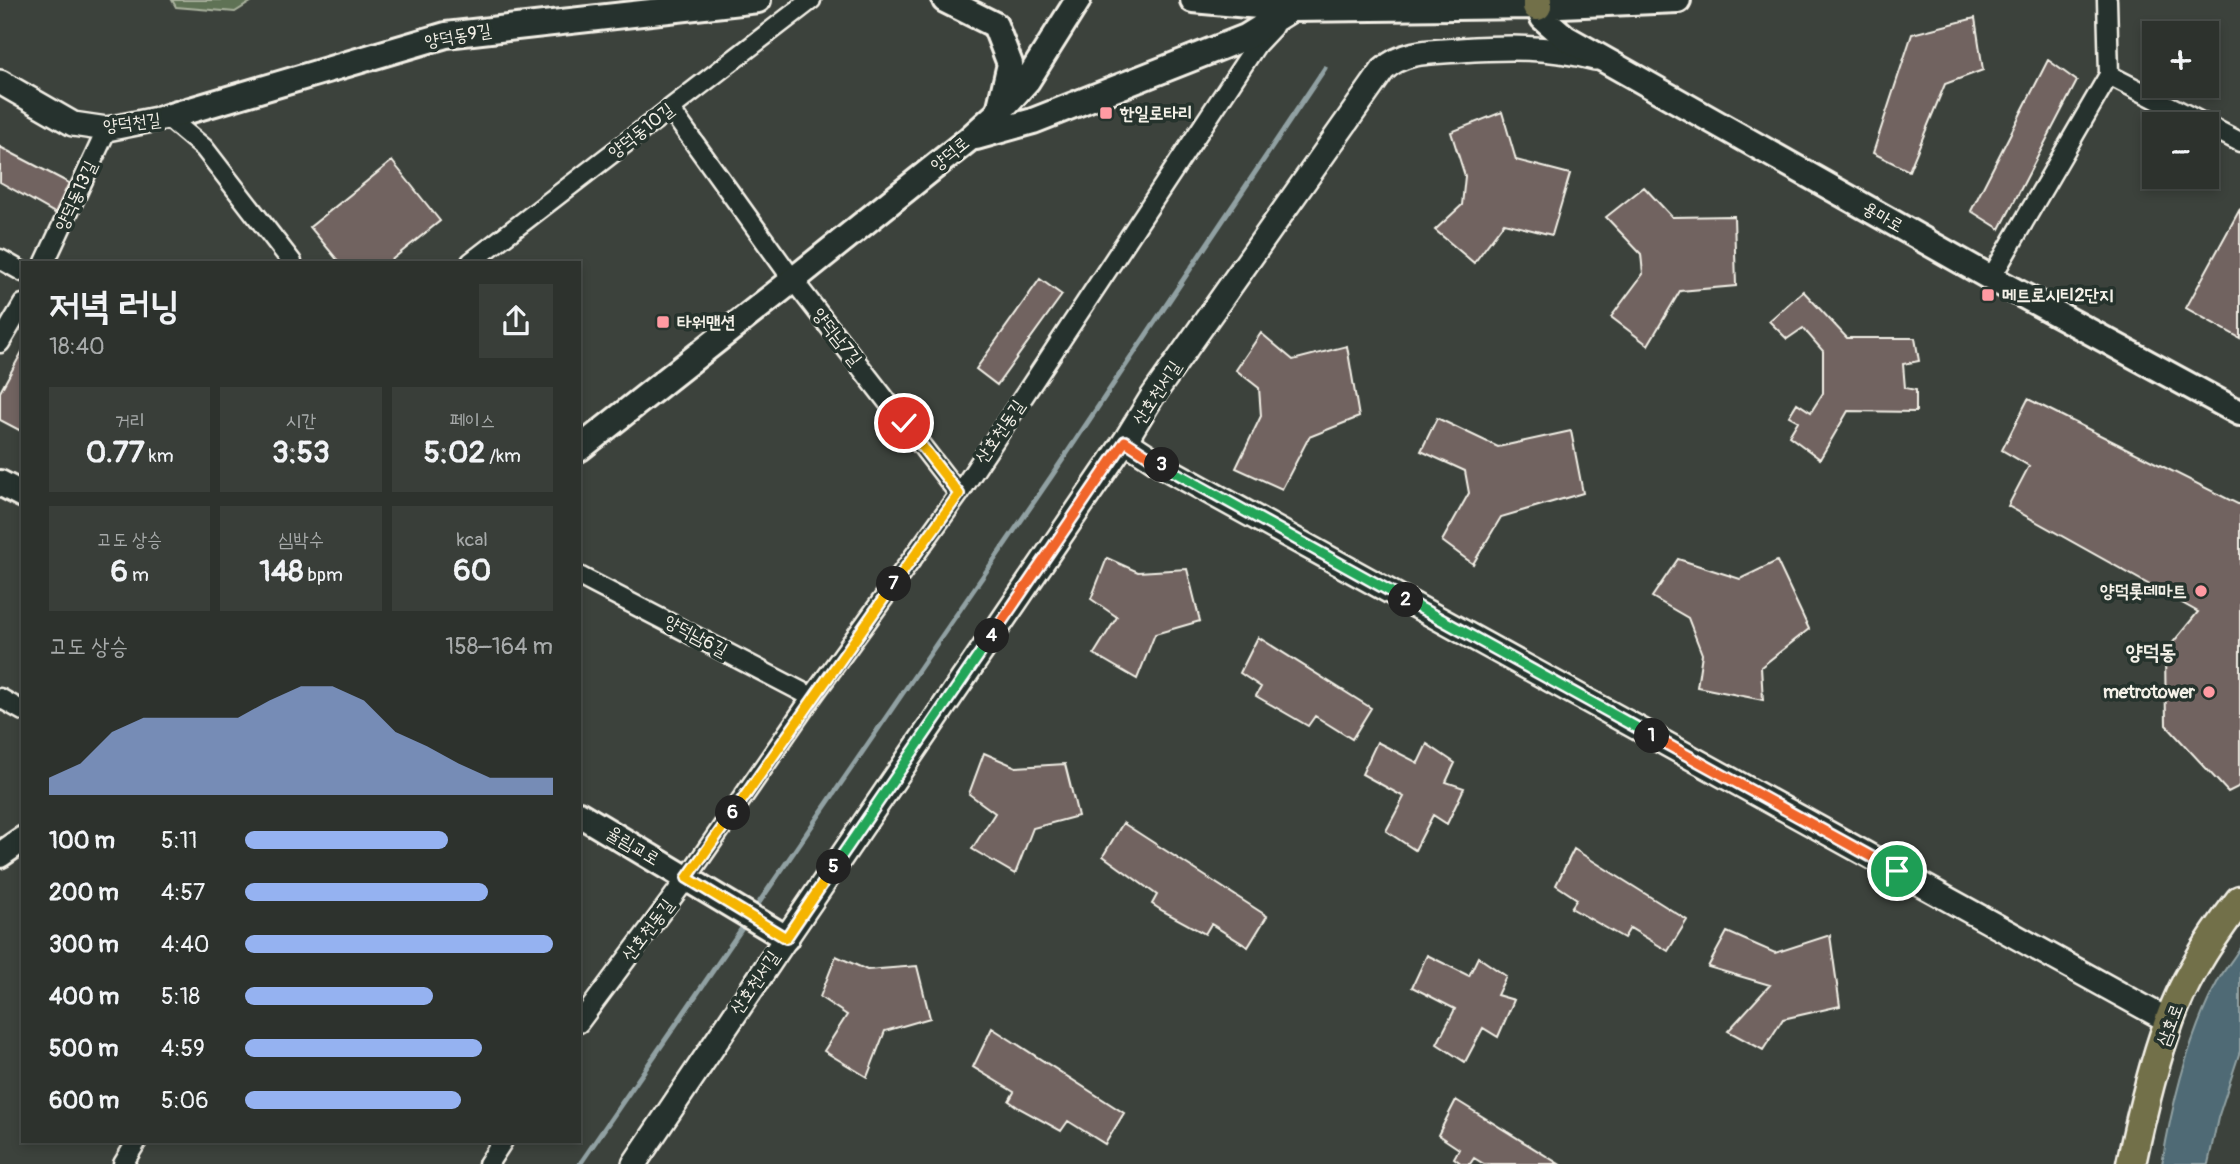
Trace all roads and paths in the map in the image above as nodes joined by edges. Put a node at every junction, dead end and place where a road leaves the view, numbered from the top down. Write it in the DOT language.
graph roads {
  1 [pos="758,0"];
  2 [pos="811,0"];
  3 [pos="945,0"];
  4 [pos="1078,0"];
  5 [pos="1193,0"];
  6 [pos="2107,0"];
  7 [pos="1662,1"];
  8 [pos="1537,3"];
  9 [pos="1347,4"];
  10 [pos="1291,9"];
  11 [pos="1619,66"];
  12 [pos="2109,75"];
  13 [pos="0,82"];
  14 [pos="670,109"];
  15 [pos="999,112"];
  16 [pos="2181,112"];
  17 [pos="167,117"];
  18 [pos="107,129"];
  19 [pos="2219,132"];
  20 [pos="969,139"];
  21 [pos="2240,142"];
  22 [pos="0,259"];
  23 [pos="45,261"];
  24 [pos="291,261"];
  25 [pos="472,261"];
  26 [pos="21,271"];
  27 [pos="1991,278"];
  28 [pos="793,280"];
  29 [pos="21,307"];
  30 [pos="0,343"];
  31 [pos="2240,413"];
  32 [pos="1125,441"];
  33 [pos="581,447"];
  34 [pos="0,483"];
  35 [pos="21,494"];
  36 [pos="959,494"];
  37 [pos="581,577"];
  38 [pos="812,697"];
  39 [pos="0,698"];
  40 [pos="21,710"];
  41 [pos="581,815"];
  42 [pos="21,840"];
  43 [pos="0,855"];
  44 [pos="687,878"];
  45 [pos="2240,900"];
  46 [pos="786,938"];
  47 [pos="581,1019"];
  48 [pos="2169,1021"];
  49 [pos="136,1143"];
  50 [pos="502,1143"];
  51 [pos="122,1164"];
  52 [pos="488,1164"];
  53 [pos="634,1164"];
  54 [pos="2131,1164"];
  1 -- 17 [label="main road, 양덕동9길"];
  2 -- 14 [label="street, 양덕동10길"];
  3 -- 15 [label="main road"];
  4 -- 15 [label="main road, 양덕로"];
  5 -- 10 [label="main road"];
  6 -- 12 [label="street"];
  7 -- 8 [label="main road"];
  8 -- 9 [label="main road"];
  8 -- 11 [label="main road, 용마로"];
  9 -- 10 [label="main road"];
  10 -- 20 [label="main road"];
  10 -- 36 [label="street, 산호천동길"];
  11 -- 27 [label="main road, 용마로"];
  11 -- 32 [label="street, 산호천서길"];
  12 -- 16 [label="street"];
  12 -- 27 [label="street"];
  13 -- 18 [label="street, 양덕천길"];
  14 -- 25 [label="street, 양덕동10길"];
  14 -- 28 [label="street"];
  15 -- 20 [label="main road, 양덕로"];
  17 -- 18 [label="street, 양덕천길"];
  17 -- 24 [label="street, 양덕천길"];
  18 -- 23 [label="street, 양덕동13길"];
  19 -- 21 [label="street"];
  20 -- 28 [label="main road, 양덕로"];
  22 -- 26 [label="street"];
  27 -- 31 [label="main road, 용마로"];
  28 -- 33 [label="main road, 양덕로"];
  28 -- 36 [label="street, 양덕남7길"];
  29 -- 30 [label="street"];
  32 -- 46 [label="street, 산호천서길"];
  32 -- 48 [label="street"];
  34 -- 35 [label="main road"];
  36 -- 38 [label="street, 산호천동길"];
  37 -- 38 [label="street, 양덕남6길"];
  38 -- 44 [label="street, 산호천동길"];
  39 -- 40 [label="street"];
  41 -- 44 [label="main road, 율림교로"];
  42 -- 43 [label="main road"];
  44 -- 46 [label="main road, 율림교로"];
  44 -- 47 [label="street, 산호천동길"];
  45 -- 48 [label="main road, 삼호로"];
  46 -- 53 [label="street, 산호천서길"];
  48 -- 54 [label="main road, 삼호로"];
  49 -- 51 [label="street"];
  50 -- 52 [label="street"];
}
